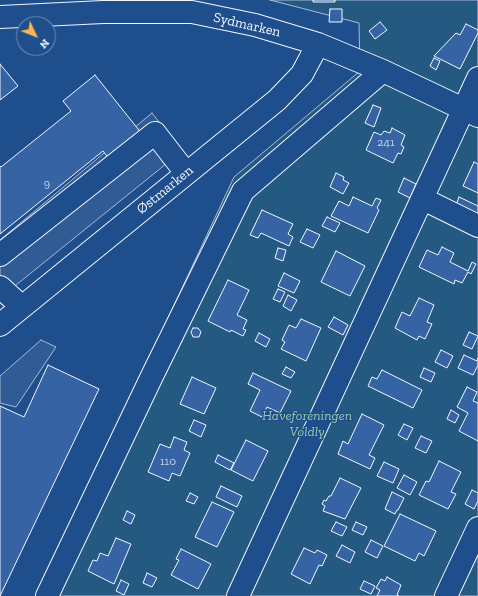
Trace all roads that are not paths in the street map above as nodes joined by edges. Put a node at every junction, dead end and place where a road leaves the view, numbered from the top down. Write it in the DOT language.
graph roads {
  1 [pos="0,17"];
  2 [pos="318,44"];
  3 [pos="383,71"];
  4 [pos="478,78"];
  5 [pos="471,113"];
  6 [pos="186,173"];
  7 [pos="423,199"];
  8 [pos="478,226"];
  9 [pos="0,255"];
  10 [pos="0,287"];
  11 [pos="22,307"];
  12 [pos="0,325"];
  13 [pos="478,528"];
  14 [pos="47,596"];
  15 [pos="238,596"];
  16 [pos="446,596"];
  1 -- 2 [label="street, Sydmarken"];
  2 -- 3 [label="street, Sydmarken"];
  2 -- 6 [label="street, Østmarken"];
  3 -- 5 [label="street, Sydmarken"];
  3 -- 14 [label="street"];
  4 -- 5 [label="street"];
  5 -- 7 [label="street"];
  6 -- 9 [label="street"];
  6 -- 11 [label="street, Østmarken"];
  7 -- 8 [label="street"];
  7 -- 15 [label="street"];
  10 -- 11 [label="street"];
  11 -- 12 [label="street, Østmarken"];
  13 -- 16 [label="street"];
}
